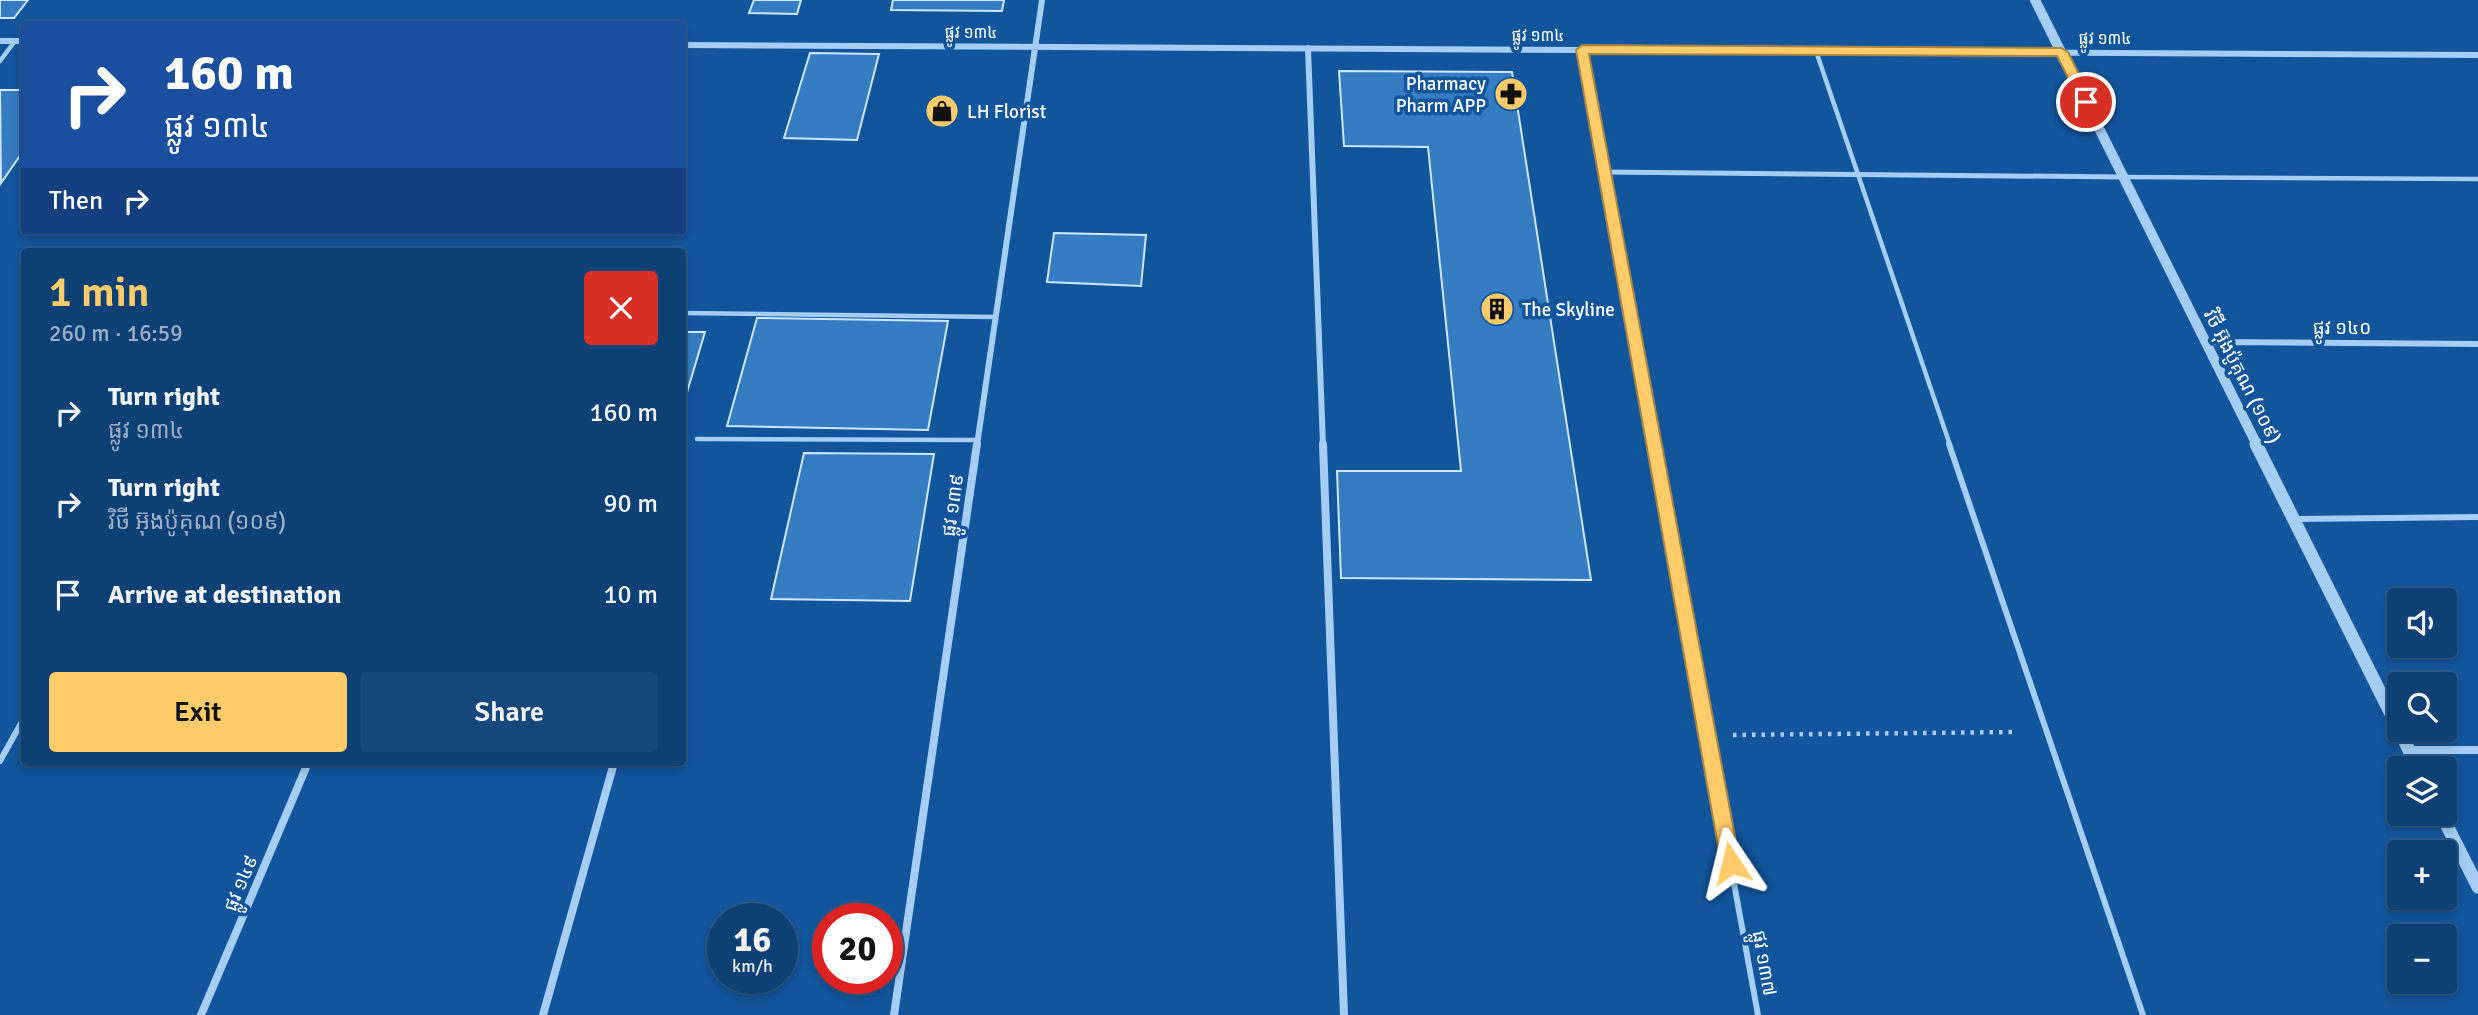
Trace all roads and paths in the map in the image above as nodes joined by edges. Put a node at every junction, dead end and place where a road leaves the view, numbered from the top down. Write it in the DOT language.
graph roads {
  1 [pos="1042,0"];
  2 [pos="2035,0"];
  3 [pos="0,41"];
  4 [pos="15,41"];
  5 [pos="21,41"];
  6 [pos="686,44"];
  7 [pos="1035,46"];
  8 [pos="1308,48"];
  9 [pos="1582,50"];
  10 [pos="1816,51"];
  11 [pos="2061,52"];
  12 [pos="2478,55"];
  13 [pos="0,61"];
  14 [pos="1604,172"];
  15 [pos="1858,175"];
  16 [pos="2124,177"];
  17 [pos="2478,179"];
  18 [pos="686,313"];
  19 [pos="996,317"];
  20 [pos="2205,342"];
  21 [pos="2478,344"];
  22 [pos="697,439"];
  23 [pos="978,440"];
  24 [pos="2478,517"];
  25 [pos="2294,519"];
  26 [pos="21,723"];
  27 [pos="2047,732"];
  28 [pos="1707,736"];
  29 [pos="2409,750"];
  30 [pos="2478,750"];
  31 [pos="2412,756"];
  32 [pos="0,761"];
  33 [pos="307,766"];
  34 [pos="613,766"];
  35 [pos="2447,826"];
  36 [pos="2478,887"];
  37 [pos="201,1015"];
  38 [pos="543,1015"];
  39 [pos="894,1015"];
  40 [pos="1345,1015"];
  41 [pos="1758,1015"];
  42 [pos="2143,1015"];
  1 -- 7 [label="street, ផ្លូវ ១៣៩"];
  2 -- 11 [label="street, វិថី អ៊ុងប៉ូគុណ (១០៩)"];
  3 -- 4 [label="street"];
  4 -- 5 [label="street"];
  4 -- 13 [label="lane"];
  6 -- 7 [label="street, ផ្លូវ ១៣៤"];
  7 -- 8 [label="street, ផ្លូវ ១៣៤"];
  7 -- 19 [label="street, ផ្លូវ ១៣៩"];
  8 -- 9 [label="street, ផ្លូវ ១៣៤"];
  8 -- 40 [label="street"];
  9 -- 10 [label="street, ផ្លូវ ១៣៤"];
  9 -- 14 [label="lane, ផ្លូវ ១៣៧"];
  10 -- 11 [label="street, ផ្លូវ ១៣៤"];
  10 -- 15 [label="lane"];
  11 -- 12 [label="street, ផ្លូវ ១៣៤"];
  11 -- 16 [label="street, វិថី អ៊ុងប៉ូគុណ (១០៩)"];
  14 -- 15 [label="street"];
  14 -- 28 [label="lane, ផ្លូវ ១៣៧"];
  15 -- 16 [label="street"];
  15 -- 27 [label="lane"];
  16 -- 17 [label="lane"];
  16 -- 20 [label="street, វិថី អ៊ុងប៉ូគុណ (១០៩)"];
  18 -- 19 [label="lane"];
  19 -- 23 [label="street, ផ្លូវ ១៣៩"];
  20 -- 21 [label="street, ផ្លូវ ១៤០"];
  20 -- 25 [label="street, វិថី អ៊ុងប៉ូគុណ (១០៩)"];
  22 -- 23 [label="lane"];
  23 -- 39 [label="street, ផ្លូវ ១៣៩"];
  24 -- 25 [label="lane"];
  25 -- 29 [label="street, វិថី អ៊ុងប៉ូគុណ (១០៩)"];
  26 -- 32 [label="lane"];
  27 -- 28 [label="path"];
  27 -- 42 [label="lane"];
  28 -- 41 [label="lane, ផ្លូវ ១៣៧"];
  29 -- 30 [label="street"];
  29 -- 31 [label="street, វិថី អ៊ុងប៉ូគុណ (១០៩)"];
  33 -- 37 [label="street, ផ្លូវ ១៤៩"];
  34 -- 38 [label="street"];
  35 -- 36 [label="street"];
}
